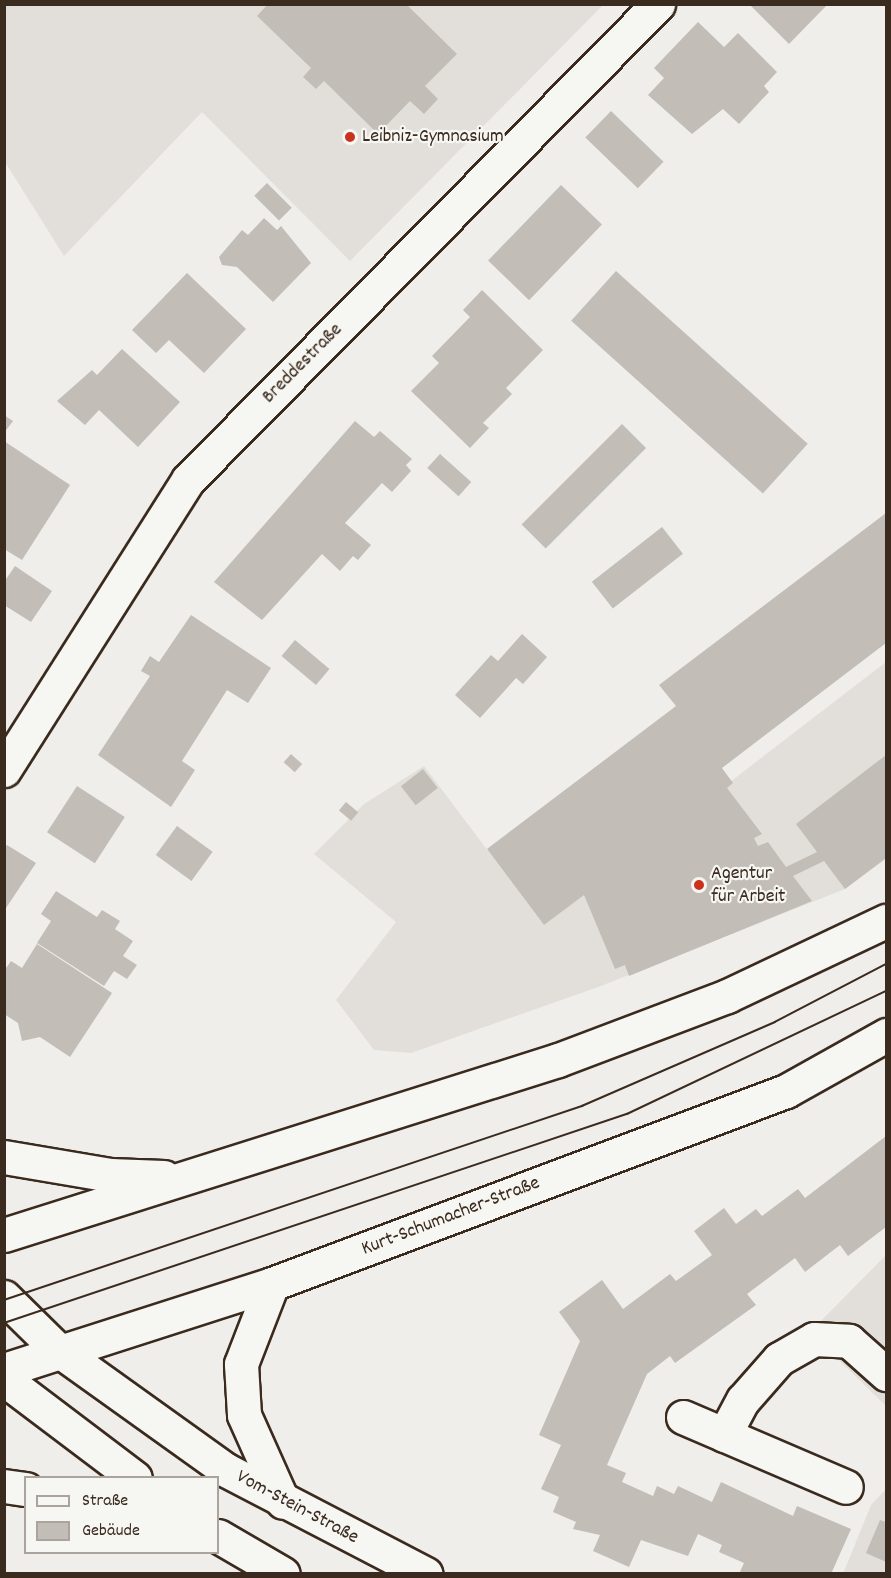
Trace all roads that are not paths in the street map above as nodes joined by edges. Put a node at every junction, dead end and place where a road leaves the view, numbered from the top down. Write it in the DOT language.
graph roads {
  1 [pos="658,4"];
  2 [pos="4,770"];
  3 [pos="886,921"];
  4 [pos="886,1035"];
  5 [pos="4,1157"];
  6 [pos="183,1178"];
  7 [pos="4,1235"];
  8 [pos="272,1284"];
  9 [pos="4,1297"];
  10 [pos="57,1349"];
  11 [pos="4,1370"];
  12 [pos="886,1374"];
  13 [pos="4,1379"];
  14 [pos="683,1417"];
  15 [pos="724,1435"];
  16 [pos="132,1476"];
  17 [pos="4,1486"];
  18 [pos="846,1487"];
  19 [pos="24,1489"];
  20 [pos="283,1502"];
  21 [pos="219,1537"];
  22 [pos="283,1574"];
  23 [pos="426,1574"];
  1 -- 2 [label="main road, Breddestraße"];
  3 -- 6 [label="main road"];
  4 -- 8 [label="main road, Kurt-Schumacher-Straße"];
  5 -- 6 [label="main road"];
  6 -- 7 [label="main road"];
  8 -- 10 [label="main road, Kurt-Schumacher-Straße"];
  8 -- 20 [label="main road"];
  9 -- 10 [label="main road, Vom-Stein-Straße"];
  10 -- 11 [label="main road, Kurt-Schumacher-Straße"];
  10 -- 20 [label="main road, Vom-Stein-Straße"];
  12 -- 15 [label="main road"];
  13 -- 16 [label="main road"];
  14 -- 15 [label="main road"];
  15 -- 18 [label="main road"];
  17 -- 19 [label="main road"];
  20 -- 23 [label="main road, Vom-Stein-Straße"];
  21 -- 22 [label="main road"];
}
